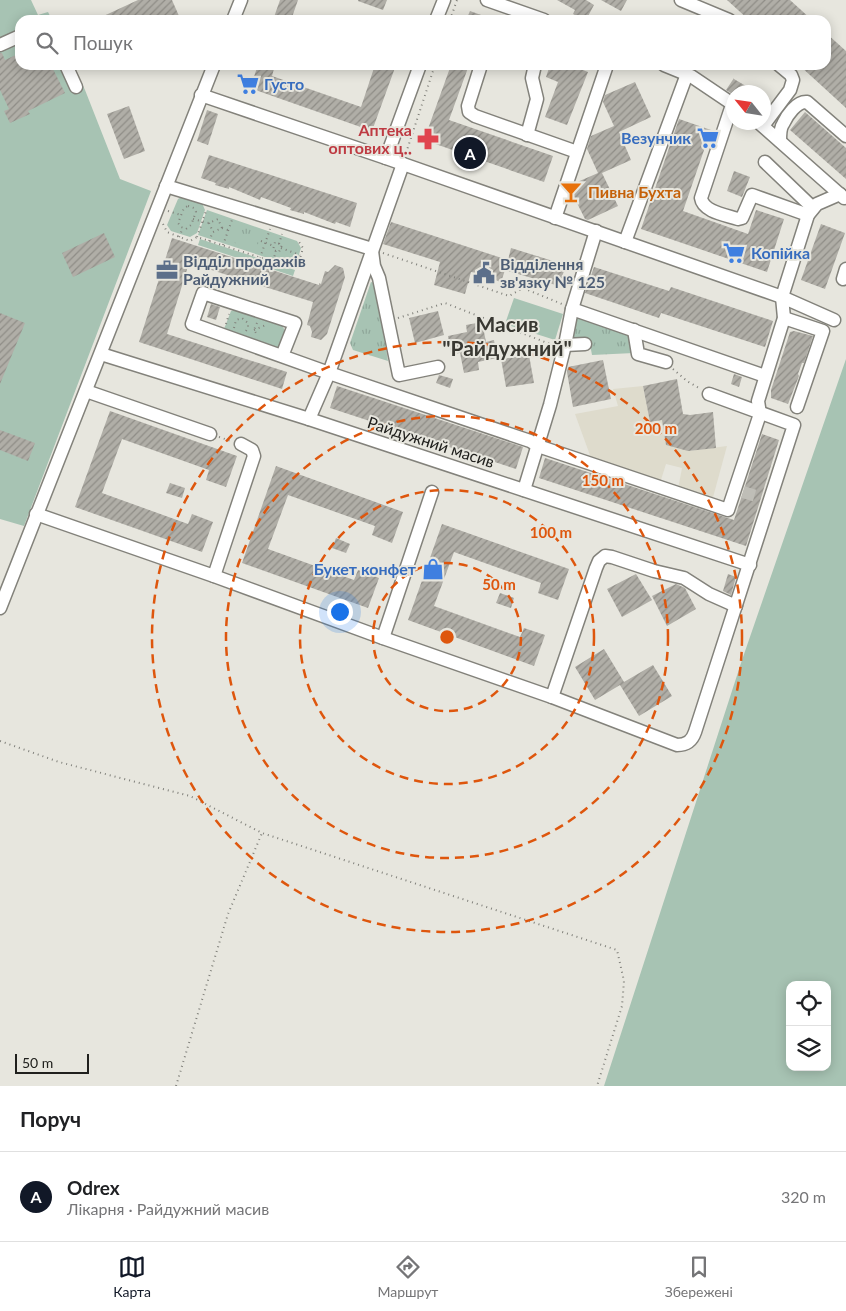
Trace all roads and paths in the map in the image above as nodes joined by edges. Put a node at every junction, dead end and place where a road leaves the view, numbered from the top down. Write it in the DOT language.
graph roads {
  1 [pos="241,0"];
  2 [pos="444,0"];
  3 [pos="457,0"];
  4 [pos="488,0"];
  5 [pos="681,0"];
  6 [pos="235,15"];
  7 [pos="438,15"];
  8 [pos="452,15"];
  9 [pos="530,15"];
  10 [pos="717,15"];
  11 [pos="15,38"];
  12 [pos="0,45"];
  13 [pos="68,70"];
  14 [pos="212,70"];
  15 [pos="418,70"];
  16 [pos="433,70"];
  17 [pos="479,70"];
  18 [pos="531,70"];
  19 [pos="604,70"];
  20 [pos="676,70"];
  21 [pos="786,70"];
  22 [pos="686,74"];
  23 [pos="76,87"];
  24 [pos="201,95"];
  25 [pos="726,100"];
  26 [pos="771,112"];
  27 [pos="726,125"];
  28 [pos="768,130"];
  29 [pos="527,135"];
  30 [pos="846,136"];
  31 [pos="780,141"];
  32 [pos="577,152"];
  33 [pos="386,158"];
  34 [pos="766,162"];
  35 [pos="403,164"];
  36 [pos="166,186"];
  37 [pos="843,197"];
  38 [pos="171,205"];
  39 [pos="207,209"];
  40 [pos="168,211"];
  41 [pos="811,211"];
  42 [pos="220,213"];
  43 [pos="181,215"];
  44 [pos="226,215"];
  45 [pos="555,218"];
  46 [pos="193,219"];
  47 [pos="218,219"];
  48 [pos="202,222"];
  49 [pos="209,223"];
  50 [pos="263,227"];
  51 [pos="183,228"];
  52 [pos="222,228"];
  53 [pos="230,230"];
  54 [pos="270,230"];
  55 [pos="213,232"];
  56 [pos="596,232"];
  57 [pos="282,234"];
  58 [pos="290,236"];
  59 [pos="179,237"];
  60 [pos="197,237"];
  61 [pos="297,238"];
  62 [pos="210,241"];
  63 [pos="261,241"];
  64 [pos="265,242"];
  65 [pos="625,242"];
  66 [pos="279,244"];
  67 [pos="223,245"];
  68 [pos="274,246"];
  69 [pos="281,248"];
  70 [pos="372,249"];
  71 [pos="276,251"];
  72 [pos="301,255"];
  73 [pos="260,258"];
  74 [pos="273,262"];
  75 [pos="782,297"];
  76 [pos="572,309"];
  77 [pos="231,311"];
  78 [pos="259,317"];
  79 [pos="784,318"];
  80 [pos="226,320"];
  81 [pos="834,320"];
  82 [pos="388,321"];
  83 [pos="234,322"];
  84 [pos="267,325"];
  85 [pos="224,329"];
  86 [pos="254,330"];
  87 [pos="634,330"];
  88 [pos="236,331"];
  89 [pos="241,333"];
  90 [pos="259,338"];
  91 [pos="585,344"];
  92 [pos="565,347"];
  93 [pos="101,354"];
  94 [pos="282,356"];
  95 [pos="666,362"];
  96 [pos="438,367"];
  97 [pos="329,373"];
  98 [pos="399,375"];
  99 [pos="765,376"];
  100 [pos="86,391"];
  101 [pos="392,394"];
  102 [pos="709,394"];
  103 [pos="797,406"];
  104 [pos="760,414"];
  105 [pos="309,419"];
  106 [pos="210,434"];
  107 [pos="241,444"];
  108 [pos="538,446"];
  109 [pos="524,490"];
  110 [pos="432,492"];
  111 [pos="36,514"];
  112 [pos="750,565"];
  113 [pos="214,576"];
  114 [pos="736,606"];
  115 [pos="0,608"];
  116 [pos="383,638"];
  117 [pos="552,698"];
  118 [pos="0,741"];
  119 [pos="262,834"];
  120 [pos="176,1086"];
  121 [pos="597,1086"];
  1 -- 6 [label="street"];
  2 -- 7 [label="street"];
  3 -- 8 [label="path"];
  4 -- 9 [label="street"];
  5 -- 10 [label="street"];
  11 -- 12 [label="street"];
  13 -- 23 [label="street"];
  14 -- 24 [label="street"];
  15 -- 33 [label="street"];
  16 -- 35 [label="path"];
  17 -- 29 [label="street"];
  18 -- 29 [label="street"];
  19 -- 32 [label="street"];
  20 -- 22 [label="street"];
  21 -- 26 [label="street"];
  22 -- 25 [label="street"];
  22 -- 65 [label="street"];
  24 -- 33 [label="street"];
  24 -- 36 [label="street"];
  27 -- 41 [label="street"];
  28 -- 31 [label="street"];
  29 -- 32 [label="street"];
  30 -- 31 [label="street"];
  31 -- 37 [label="street"];
  32 -- 45 [label="street"];
  33 -- 35 [label="street"];
  34 -- 41 [label="street"];
  35 -- 45 [label="street"];
  35 -- 70 [label="street"];
  36 -- 70 [label="street"];
  36 -- 93 [label="street"];
  37 -- 41 [label="street"];
  38 -- 40 [label="path"];
  39 -- 48 [label="path"];
  40 -- 43 [label="path"];
  40 -- 59 [label="path"];
  41 -- 75 [label="street"];
  42 -- 47 [label="path"];
  43 -- 46 [label="path"];
  43 -- 51 [label="path"];
  44 -- 53 [label="path"];
  45 -- 56 [label="street"];
  46 -- 48 [label="path"];
  46 -- 51 [label="path"];
  47 -- 49 [label="path"];
  47 -- 52 [label="path"];
  48 -- 49 [label="path"];
  48 -- 60 [label="path"];
  49 -- 55 [label="path"];
  50 -- 54 [label="path"];
  51 -- 59 [label="path"];
  52 -- 53 [label="path"];
  52 -- 55 [label="path"];
  53 -- 67 [label="path"];
  54 -- 57 [label="path"];
  54 -- 64 [label="path"];
  55 -- 62 [label="path"];
  56 -- 65 [label="street"];
  56 -- 76 [label="street"];
  57 -- 58 [label="path"];
  57 -- 66 [label="path"];
  59 -- 60 [label="path"];
  60 -- 62 [label="path"];
  61 -- 72 [label="path"];
  62 -- 67 [label="path"];
  63 -- 64 [label="path"];
  64 -- 68 [label="path"];
  64 -- 73 [label="path"];
  65 -- 75 [label="street"];
  66 -- 68 [label="path"];
  66 -- 69 [label="path"];
  67 -- 73 [label="path"];
  68 -- 71 [label="path"];
  69 -- 71 [label="path"];
  69 -- 72 [label="path"];
  70 -- 76 [label="path"];
  70 -- 82 [label="street"];
  70 -- 97 [label="street"];
  71 -- 74 [label="path"];
  72 -- 74 [label="path"];
  73 -- 74 [label="path"];
  75 -- 79 [label="street"];
  75 -- 81 [label="street"];
  76 -- 87 [label="street"];
  76 -- 92 [label="street"];
  77 -- 80 [label="path"];
  78 -- 86 [label="path"];
  79 -- 99 [label="street"];
  79 -- 103 [label="street"];
  80 -- 83 [label="path"];
  80 -- 85 [label="path"];
  82 -- 92 [label="path"];
  82 -- 98 [label="street"];
  83 -- 88 [label="path"];
  83 -- 89 [label="path"];
  84 -- 86 [label="path"];
  86 -- 90 [label="path"];
  87 -- 95 [label="street"];
  87 -- 99 [label="street"];
  91 -- 92 [label="street"];
  92 -- 108 [label="street"];
  93 -- 100 [label="street"];
  93 -- 105 [label="street, Райдужний масив"];
  94 -- 94 [label="street"];
  94 -- 97 [label="street"];
  95 -- 102 [label="path"];
  96 -- 98 [label="street"];
  97 -- 101 [label="street"];
  97 -- 105 [label="street"];
  98 -- 101 [label="street"];
  99 -- 104 [label="street"];
  100 -- 106 [label="street"];
  100 -- 111 [label="street"];
  101 -- 108 [label="street"];
  102 -- 104 [label="street"];
  104 -- 108 [label="street"];
  104 -- 112 [label="street"];
  105 -- 109 [label="street, Райдужний масив"];
  106 -- 107 [label="path"];
  107 -- 113 [label="street"];
  108 -- 109 [label="street"];
  109 -- 112 [label="street, Райдужний масив"];
  110 -- 116 [label="street"];
  111 -- 113 [label="street"];
  111 -- 115 [label="street"];
  112 -- 114 [label="street"];
  113 -- 116 [label="street"];
  114 -- 117 [label="street"];
  114 -- 117 [label="street"];
  116 -- 117 [label="street"];
  118 -- 119 [label="path"];
  119 -- 120 [label="path"];
  119 -- 121 [label="path"];
}
